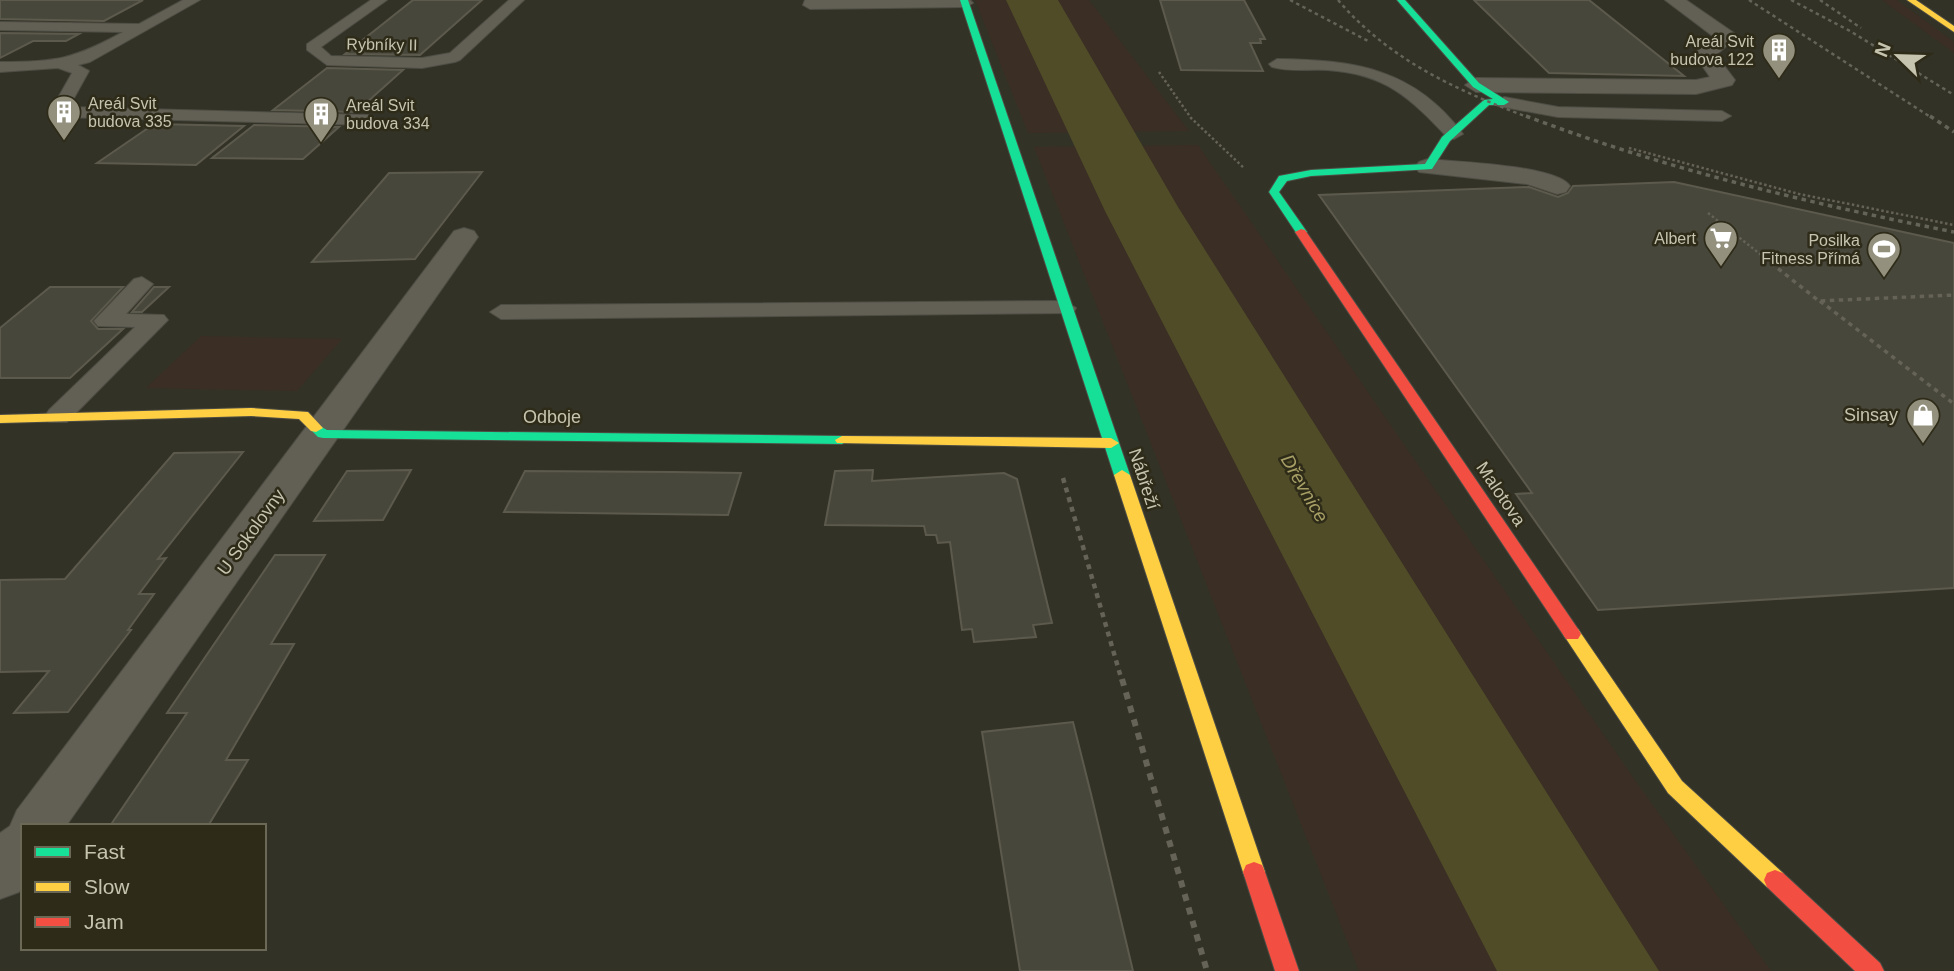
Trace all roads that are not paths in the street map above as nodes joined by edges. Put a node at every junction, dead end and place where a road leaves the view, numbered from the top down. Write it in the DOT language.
graph roads {
  1 [pos="193,0"];
  2 [pos="380,0"];
  3 [pos="517,0"];
  4 [pos="812,0"];
  5 [pos="1401,0"];
  6 [pos="1674,0"];
  7 [pos="1911,0"];
  8 [pos="896,2"];
  9 [pos="965,2"];
  10 [pos="0,26"];
  11 [pos="143,28"];
  12 [pos="1954,30"];
  13 [pos="61,64"];
  14 [pos="1277,64"];
  15 [pos="0,67"];
  16 [pos="1476,85"];
  17 [pos="1504,102"];
  18 [pos="1722,116"];
  19 [pos="368,120"];
  20 [pos="1454,134"];
  21 [pos="1428,167"];
  22 [pos="1558,186"];
  23 [pos="464,237"];
  24 [pos="142,284"];
  25 [pos="1065,308"];
  26 [pos="501,312"];
  27 [pos="58,416"];
  28 [pos="0,419"];
  29 [pos="323,434"];
  30 [pos="1111,443"];
  31 [pos="37,824"];
  32 [pos="21,847"];
  33 [pos="0,875"];
  34 [pos="1287,971"];
  35 [pos="1872,971"];
  1 -- 11 [label="lane"];
  2 -- 3 [label="lane, Rybníky II"];
  4 -- 8 [label="lane"];
  5 -- 16 [label="street"];
  6 -- 16 [label="street"];
  7 -- 12 [label="street"];
  8 -- 9 [label="lane"];
  9 -- 25 [label="street, Nábřeží"];
  10 -- 11 [label="lane"];
  11 -- 13 [label="lane"];
  13 -- 15 [label="lane"];
  13 -- 19 [label="lane"];
  14 -- 20 [label="lane"];
  16 -- 17 [label="street"];
  17 -- 18 [label="lane"];
  17 -- 20 [label="street"];
  20 -- 21 [label="street"];
  21 -- 22 [label="street"];
  21 -- 35 [label="street, Malotova"];
  23 -- 29 [label="street, U Sokolovny"];
  24 -- 27 [label="lane"];
  25 -- 26 [label="lane"];
  25 -- 30 [label="street, Nábřeží"];
  27 -- 28 [label="street"];
  27 -- 29 [label="street"];
  29 -- 30 [label="street, Odboje"];
  29 -- 31 [label="street, U Sokolovny"];
  30 -- 34 [label="street, Nábřeží"];
  32 -- 33 [label="street"];
}
